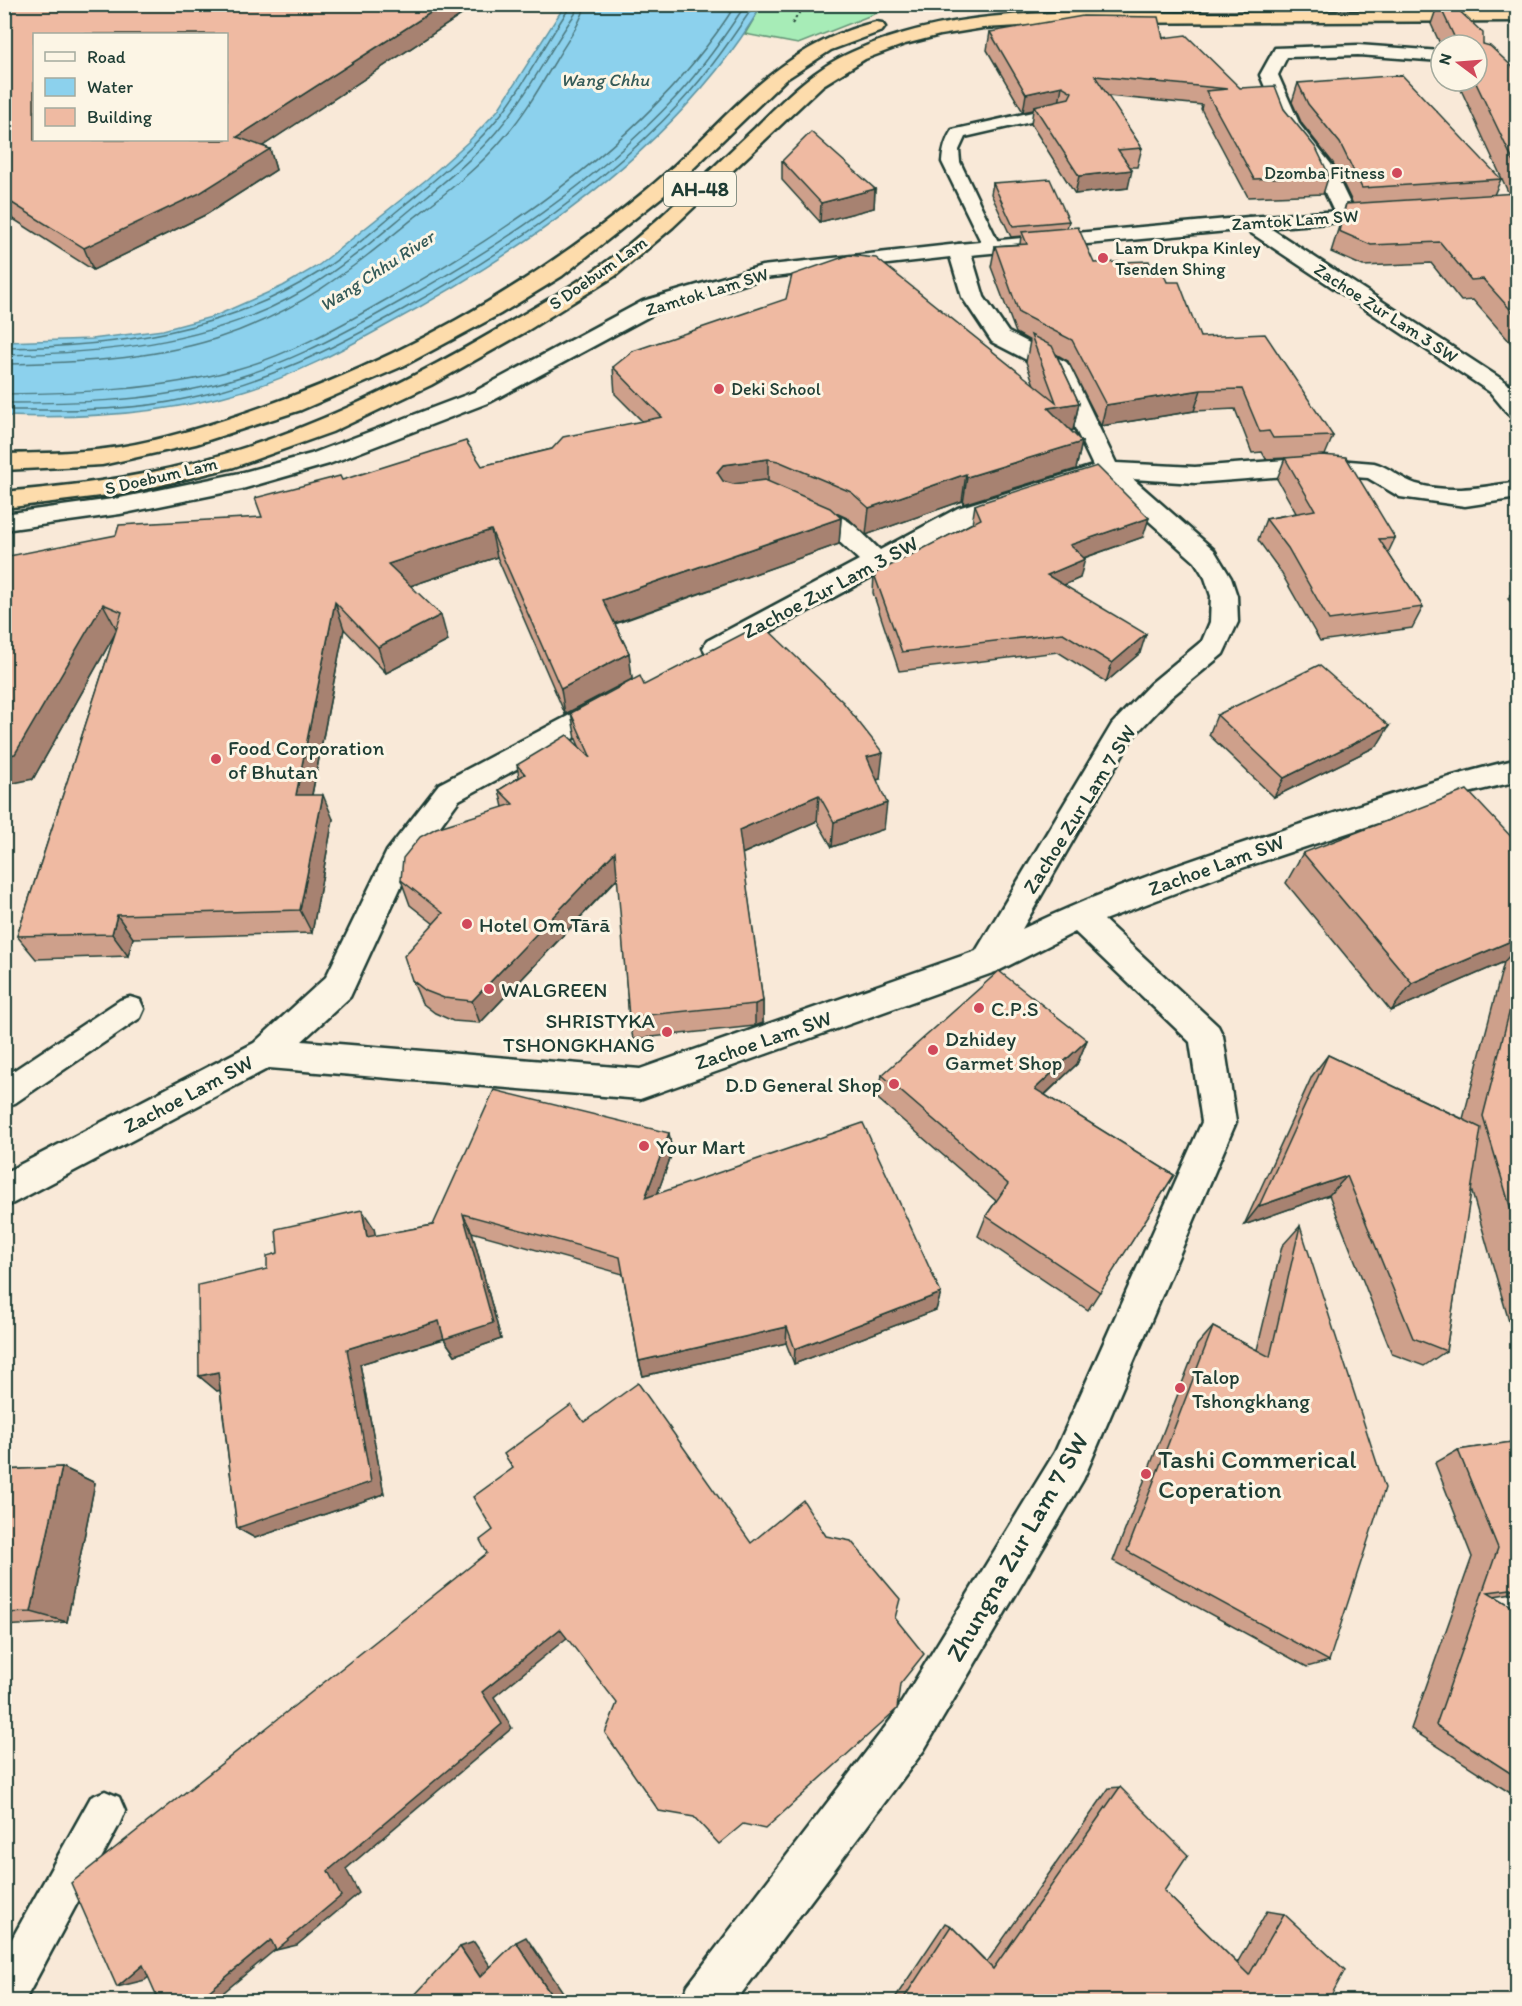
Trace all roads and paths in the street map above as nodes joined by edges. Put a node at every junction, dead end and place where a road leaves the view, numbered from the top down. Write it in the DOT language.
graph roads {
  1 [pos="1518,16"];
  2 [pos="896,21"];
  3 [pos="1429,55"];
  4 [pos="1059,111"];
  5 [pos="1405,212"];
  6 [pos="1346,216"];
  7 [pos="1248,223"];
  8 [pos="992,248"];
  9 [pos="959,250"];
  10 [pos="1518,411"];
  11 [pos="4,462"];
  12 [pos="1107,470"];
  13 [pos="1518,490"];
  14 [pos="4,500"];
  15 [pos="778,500"];
  16 [pos="4,522"];
  17 [pos="877,562"];
  18 [pos="689,663"];
  19 [pos="637,691"];
  20 [pos="1518,770"];
  21 [pos="1079,916"];
  22 [pos="987,961"];
  23 [pos="130,1009"];
  24 [pos="266,1053"];
  25 [pos="4,1094"];
  26 [pos="4,1192"];
  27 [pos="105,1810"];
  28 [pos="4,1996"];
  29 [pos="705,2001"];
  1 -- 14 [label="highway, S Doebum Lam / AH-48"];
  2 -- 11 [label="highway, S Doebum Lam / AH-48"];
  3 -- 6 [label="street"];
  4 -- 8 [label="lane"];
  5 -- 6 [label="street, Zamtok Lam SW"];
  6 -- 7 [label="street, Zamtok Lam SW"];
  7 -- 8 [label="street, Zamtok Lam SW"];
  7 -- 10 [label="street, Zachoe Zur Lam 3 SW"];
  8 -- 9 [label="street, Zamtok Lam SW"];
  9 -- 12 [label="street, Zachoe Zur Lam 7 SW"];
  9 -- 16 [label="street, Zamtok Lam SW"];
  12 -- 13 [label="street, Zachoe Zur Lam 3 SW"];
  12 -- 17 [label="street, Zachoe Zur Lam 3 SW"];
  12 -- 22 [label="street, Zachoe Zur Lam 7 SW"];
  15 -- 17 [label="street"];
  17 -- 18 [label="street, Zachoe Zur Lam 3 SW"];
  19 -- 24 [label="street"];
  20 -- 21 [label="street, Zachoe Lam SW"];
  21 -- 22 [label="street, Zachoe Lam SW"];
  21 -- 29 [label="street, Zhungna Zur Lam 7 SW"];
  22 -- 24 [label="street, Zachoe Lam SW"];
  23 -- 25 [label="lane"];
  24 -- 26 [label="street, Zachoe Lam SW"];
  27 -- 28 [label="lane"];
}
